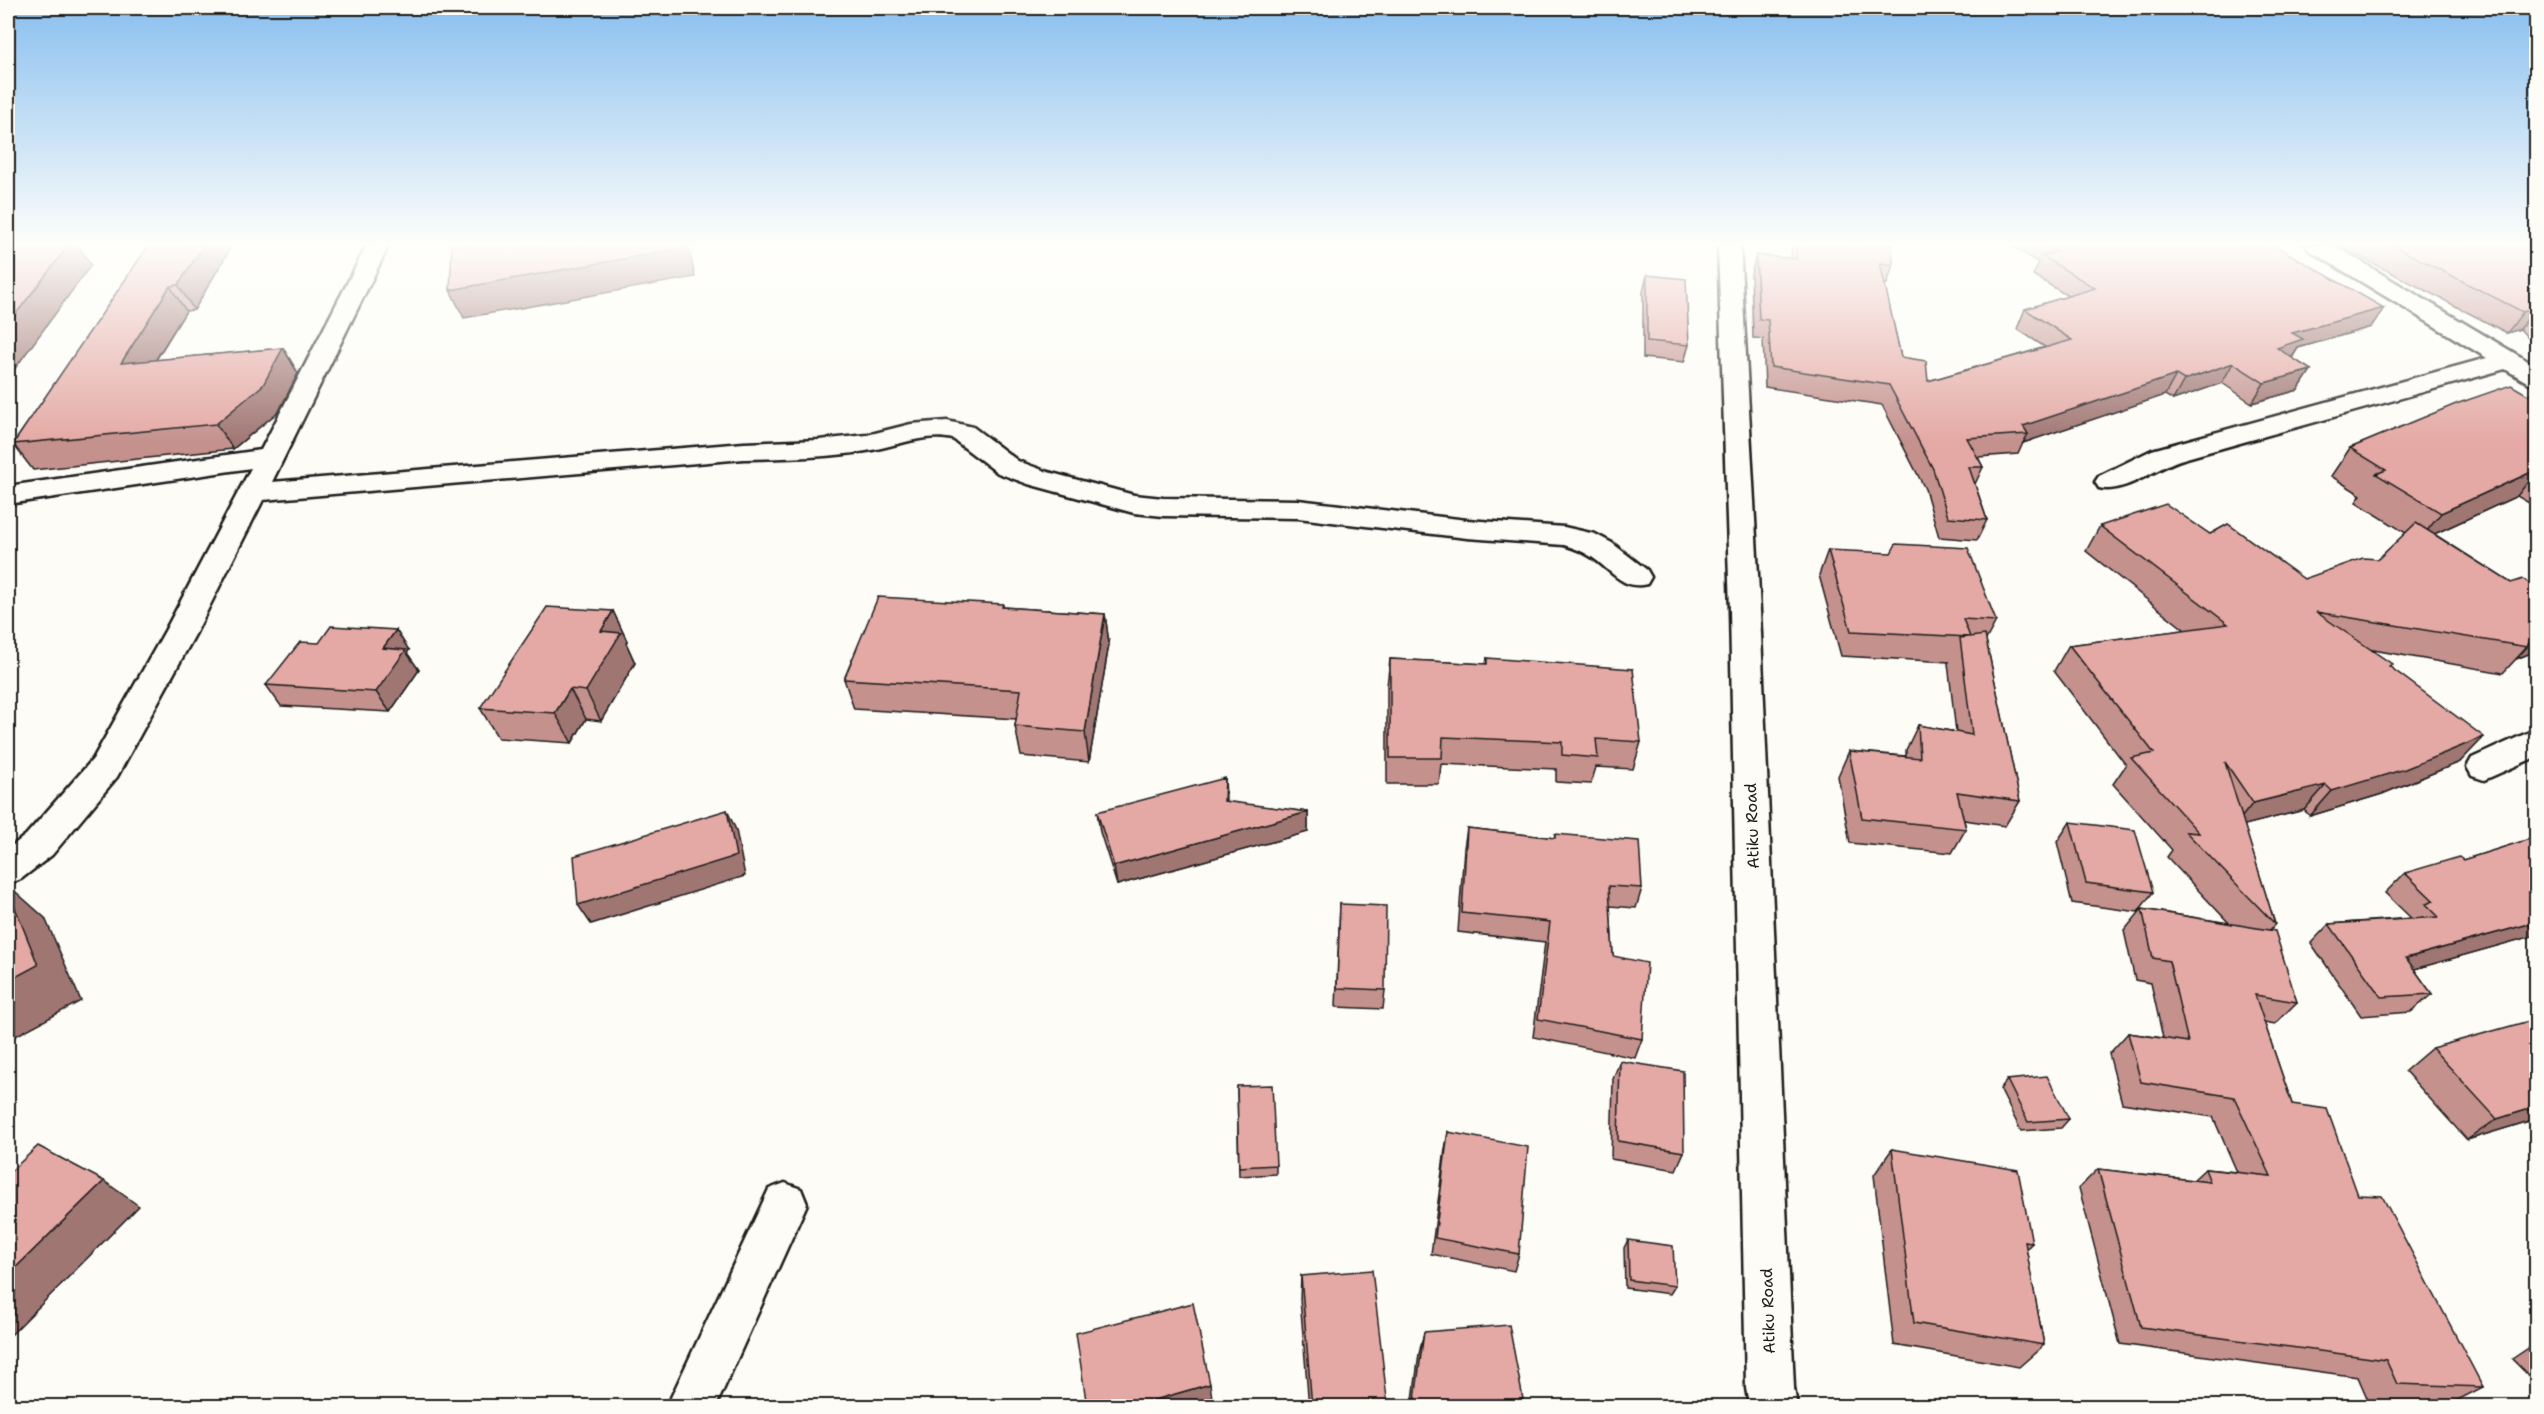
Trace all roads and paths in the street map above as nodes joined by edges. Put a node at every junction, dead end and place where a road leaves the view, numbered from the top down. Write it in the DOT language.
graph roads {
  1 [pos="345,311"];
  2 [pos="1732,311"];
  3 [pos="2425,311"];
  4 [pos="2506,360"];
  5 [pos="2536,377"];
  6 [pos="271,457"];
  7 [pos="2109,482"];
  8 [pos="254,492"];
  9 [pos="8,495"];
  10 [pos="1636,577"];
  11 [pos="2536,742"];
  12 [pos="2484,766"];
  13 [pos="8,869"];
  14 [pos="785,1204"];
  15 [pos="691,1407"];
  16 [pos="1773,1407"];
  1 -- 6 [label="street"];
  2 -- 16 [label="street, Atiku Road"];
  3 -- 4 [label="street"];
  4 -- 5 [label="street"];
  4 -- 7 [label="street"];
  6 -- 8 [label="street"];
  6 -- 9 [label="street"];
  8 -- 10 [label="street"];
  8 -- 13 [label="street"];
  11 -- 12 [label="street"];
  14 -- 15 [label="street"];
}
